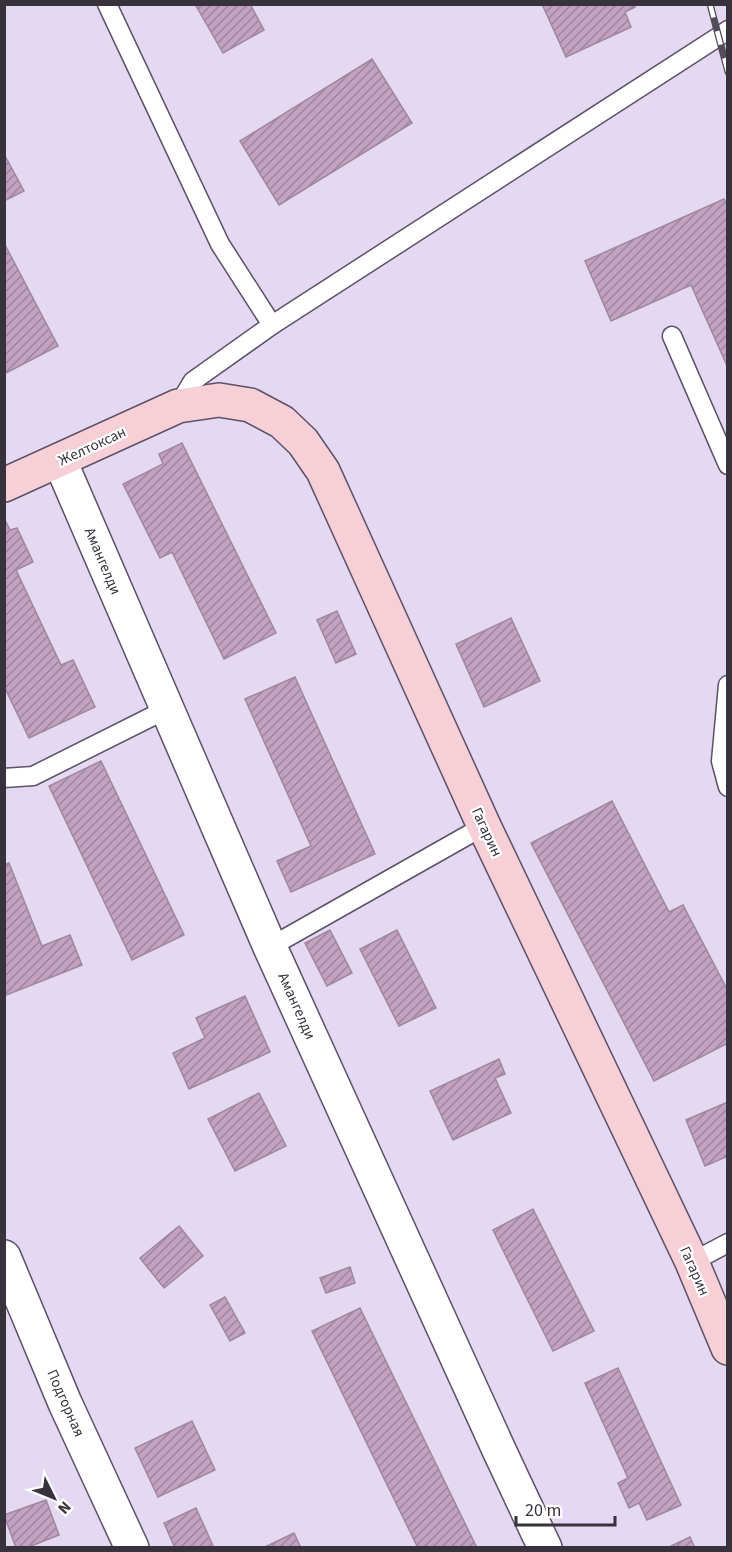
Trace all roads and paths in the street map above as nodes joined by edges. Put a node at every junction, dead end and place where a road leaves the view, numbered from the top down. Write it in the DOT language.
graph roads {
  1 [pos="107,4"];
  2 [pos="728,30"];
  3 [pos="272,325"];
  4 [pos="672,336"];
  5 [pos="178,405"];
  6 [pos="60,461"];
  7 [pos="728,465"];
  8 [pos="4,485"];
  9 [pos="728,685"];
  10 [pos="167,709"];
  11 [pos="724,760"];
  12 [pos="4,778"];
  13 [pos="728,787"];
  14 [pos="484,826"];
  15 [pos="270,947"];
  16 [pos="728,1243"];
  17 [pos="4,1257"];
  18 [pos="692,1263"];
  19 [pos="728,1348"];
  20 [pos="132,1548"];
  21 [pos="545,1548"];
  1 -- 3 [label="lane"];
  2 -- 3 [label="lane"];
  3 -- 5 [label="lane"];
  4 -- 7 [label="lane"];
  5 -- 6 [label="main road, Желтоксан"];
  5 -- 14 [label="main road, Гагарин"];
  6 -- 8 [label="main road, Желтоксан"];
  6 -- 10 [label="street, Амангелди"];
  9 -- 11 [label="lane"];
  10 -- 12 [label="lane"];
  10 -- 15 [label="street, Амангелди"];
  11 -- 13 [label="lane"];
  14 -- 15 [label="lane"];
  14 -- 18 [label="main road, Гагарин"];
  15 -- 21 [label="street, Амангелди"];
  16 -- 18 [label="lane"];
  17 -- 20 [label="street, Подгорная"];
  18 -- 19 [label="main road, Гагарин"];
}
